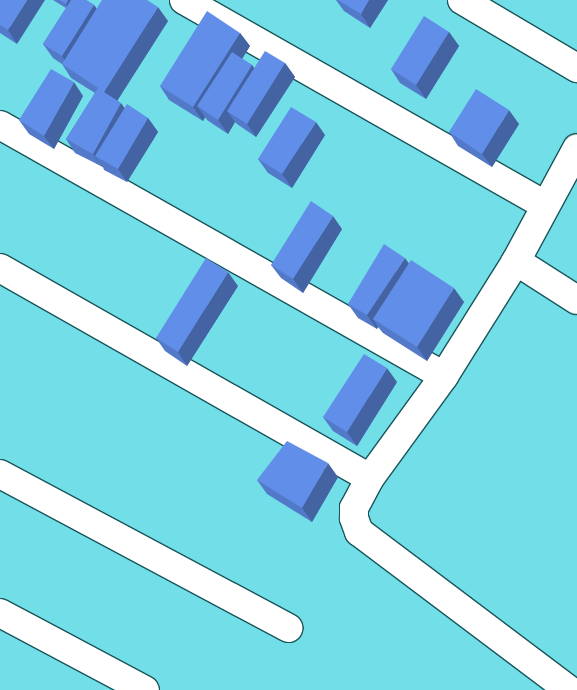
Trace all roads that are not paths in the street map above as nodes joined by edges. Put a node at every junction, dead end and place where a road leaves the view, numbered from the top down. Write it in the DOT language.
graph roads {
  1 [pos="184,0"];
  2 [pos="462,0"];
  3 [pos="577,68"];
  4 [pos="0,125"];
  5 [pos="577,148"];
  6 [pos="545,205"];
  7 [pos="516,261"];
  8 [pos="0,268"];
  9 [pos="577,300"];
  10 [pos="444,376"];
  11 [pos="0,474"];
  12 [pos="370,478"];
  13 [pos="0,613"];
  14 [pos="289,628"];
  15 [pos="145,690"];
  16 [pos="568,690"];
  1 -- 6 [label="street"];
  2 -- 3 [label="street"];
  4 -- 10 [label="street"];
  5 -- 6 [label="street"];
  6 -- 7 [label="street"];
  7 -- 9 [label="street"];
  7 -- 10 [label="street"];
  8 -- 12 [label="street"];
  10 -- 12 [label="street"];
  11 -- 14 [label="street"];
  12 -- 16 [label="street"];
  13 -- 15 [label="street"];
}
